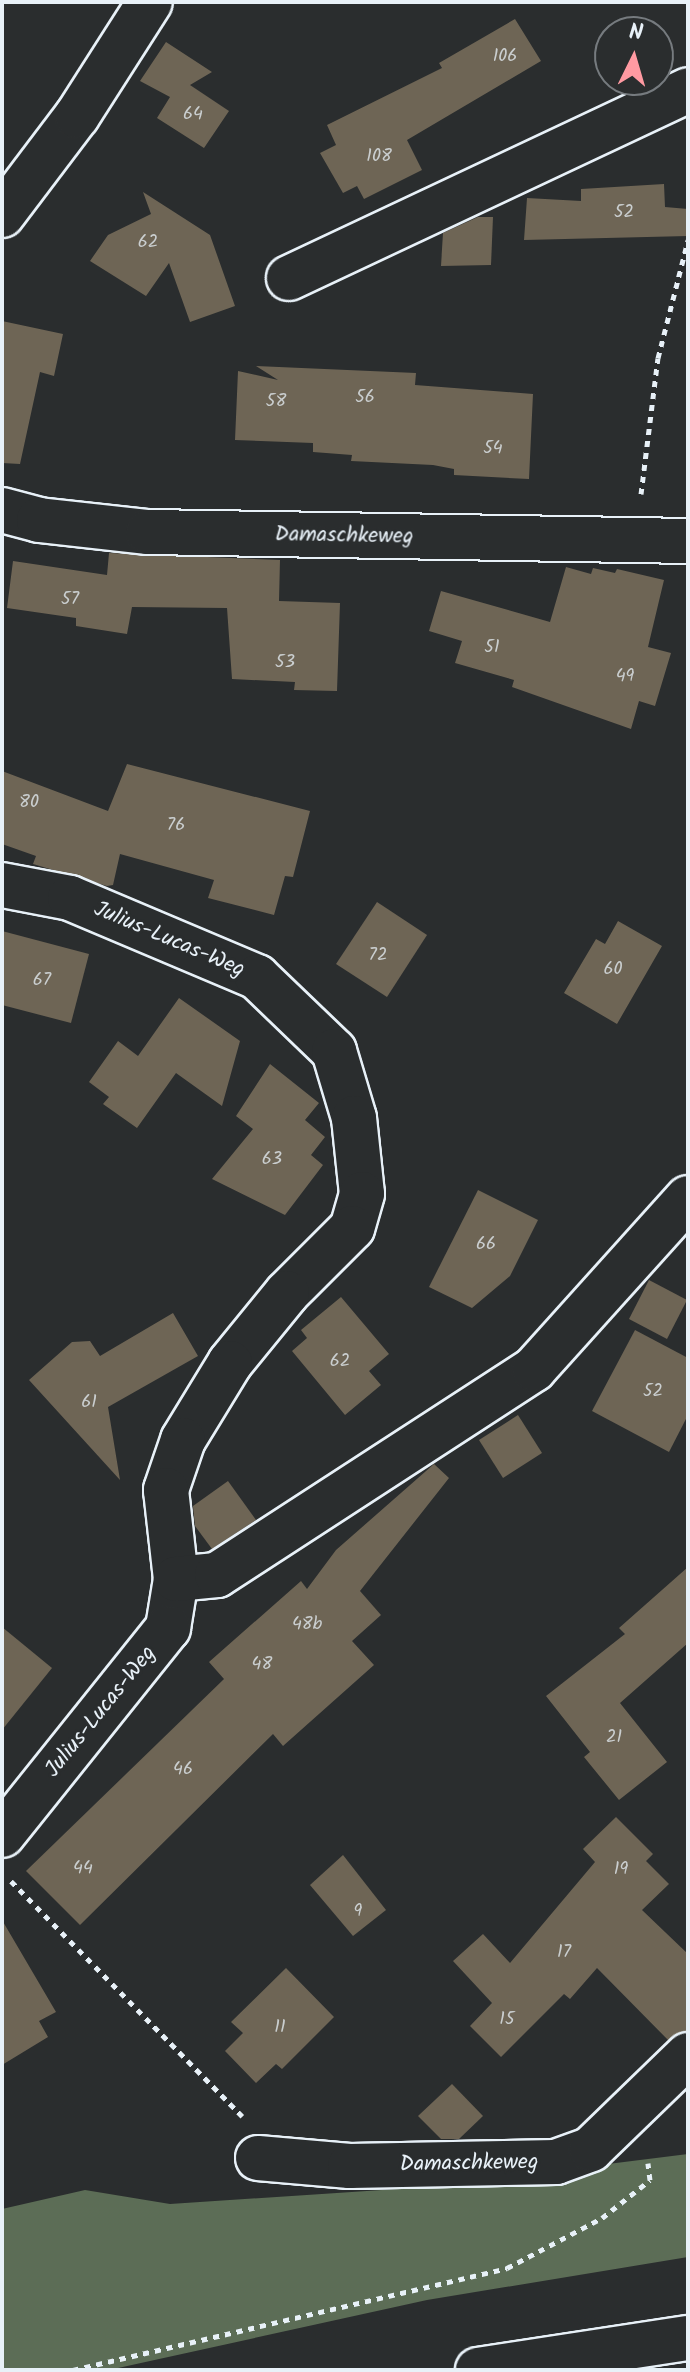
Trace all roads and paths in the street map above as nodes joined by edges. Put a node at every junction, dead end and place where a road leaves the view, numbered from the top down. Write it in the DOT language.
graph roads {
  1 [pos="150,2"];
  2 [pos="688,90"];
  3 [pos="2,215"];
  4 [pos="688,240"];
  5 [pos="289,278"];
  6 [pos="642,490"];
  7 [pos="2,510"];
  8 [pos="688,541"];
  9 [pos="2,885"];
  10 [pos="688,1198"];
  11 [pos="176,1579"];
  12 [pos="2,1835"];
  13 [pos="2,1873"];
  14 [pos="688,2055"];
  15 [pos="242,2115"];
  16 [pos="626,2116"];
  17 [pos="258,2158"];
  18 [pos="688,2338"];
  19 [pos="73,2370"];
  20 [pos="478,2370"];
  1 -- 3 [label="main road"];
  2 -- 5 [label="main road"];
  4 -- 6 [label="path"];
  7 -- 8 [label="main road, Damaschkeweg"];
  9 -- 11 [label="main road, Julius-Lucas-Weg"];
  10 -- 11 [label="main road"];
  11 -- 12 [label="main road, Julius-Lucas-Weg"];
  13 -- 15 [label="path"];
  14 -- 16 [label="main road, Damaschkeweg"];
  16 -- 17 [label="main road, Damaschkeweg"];
  16 -- 19 [label="path"];
  18 -- 20 [label="main road"];
}
